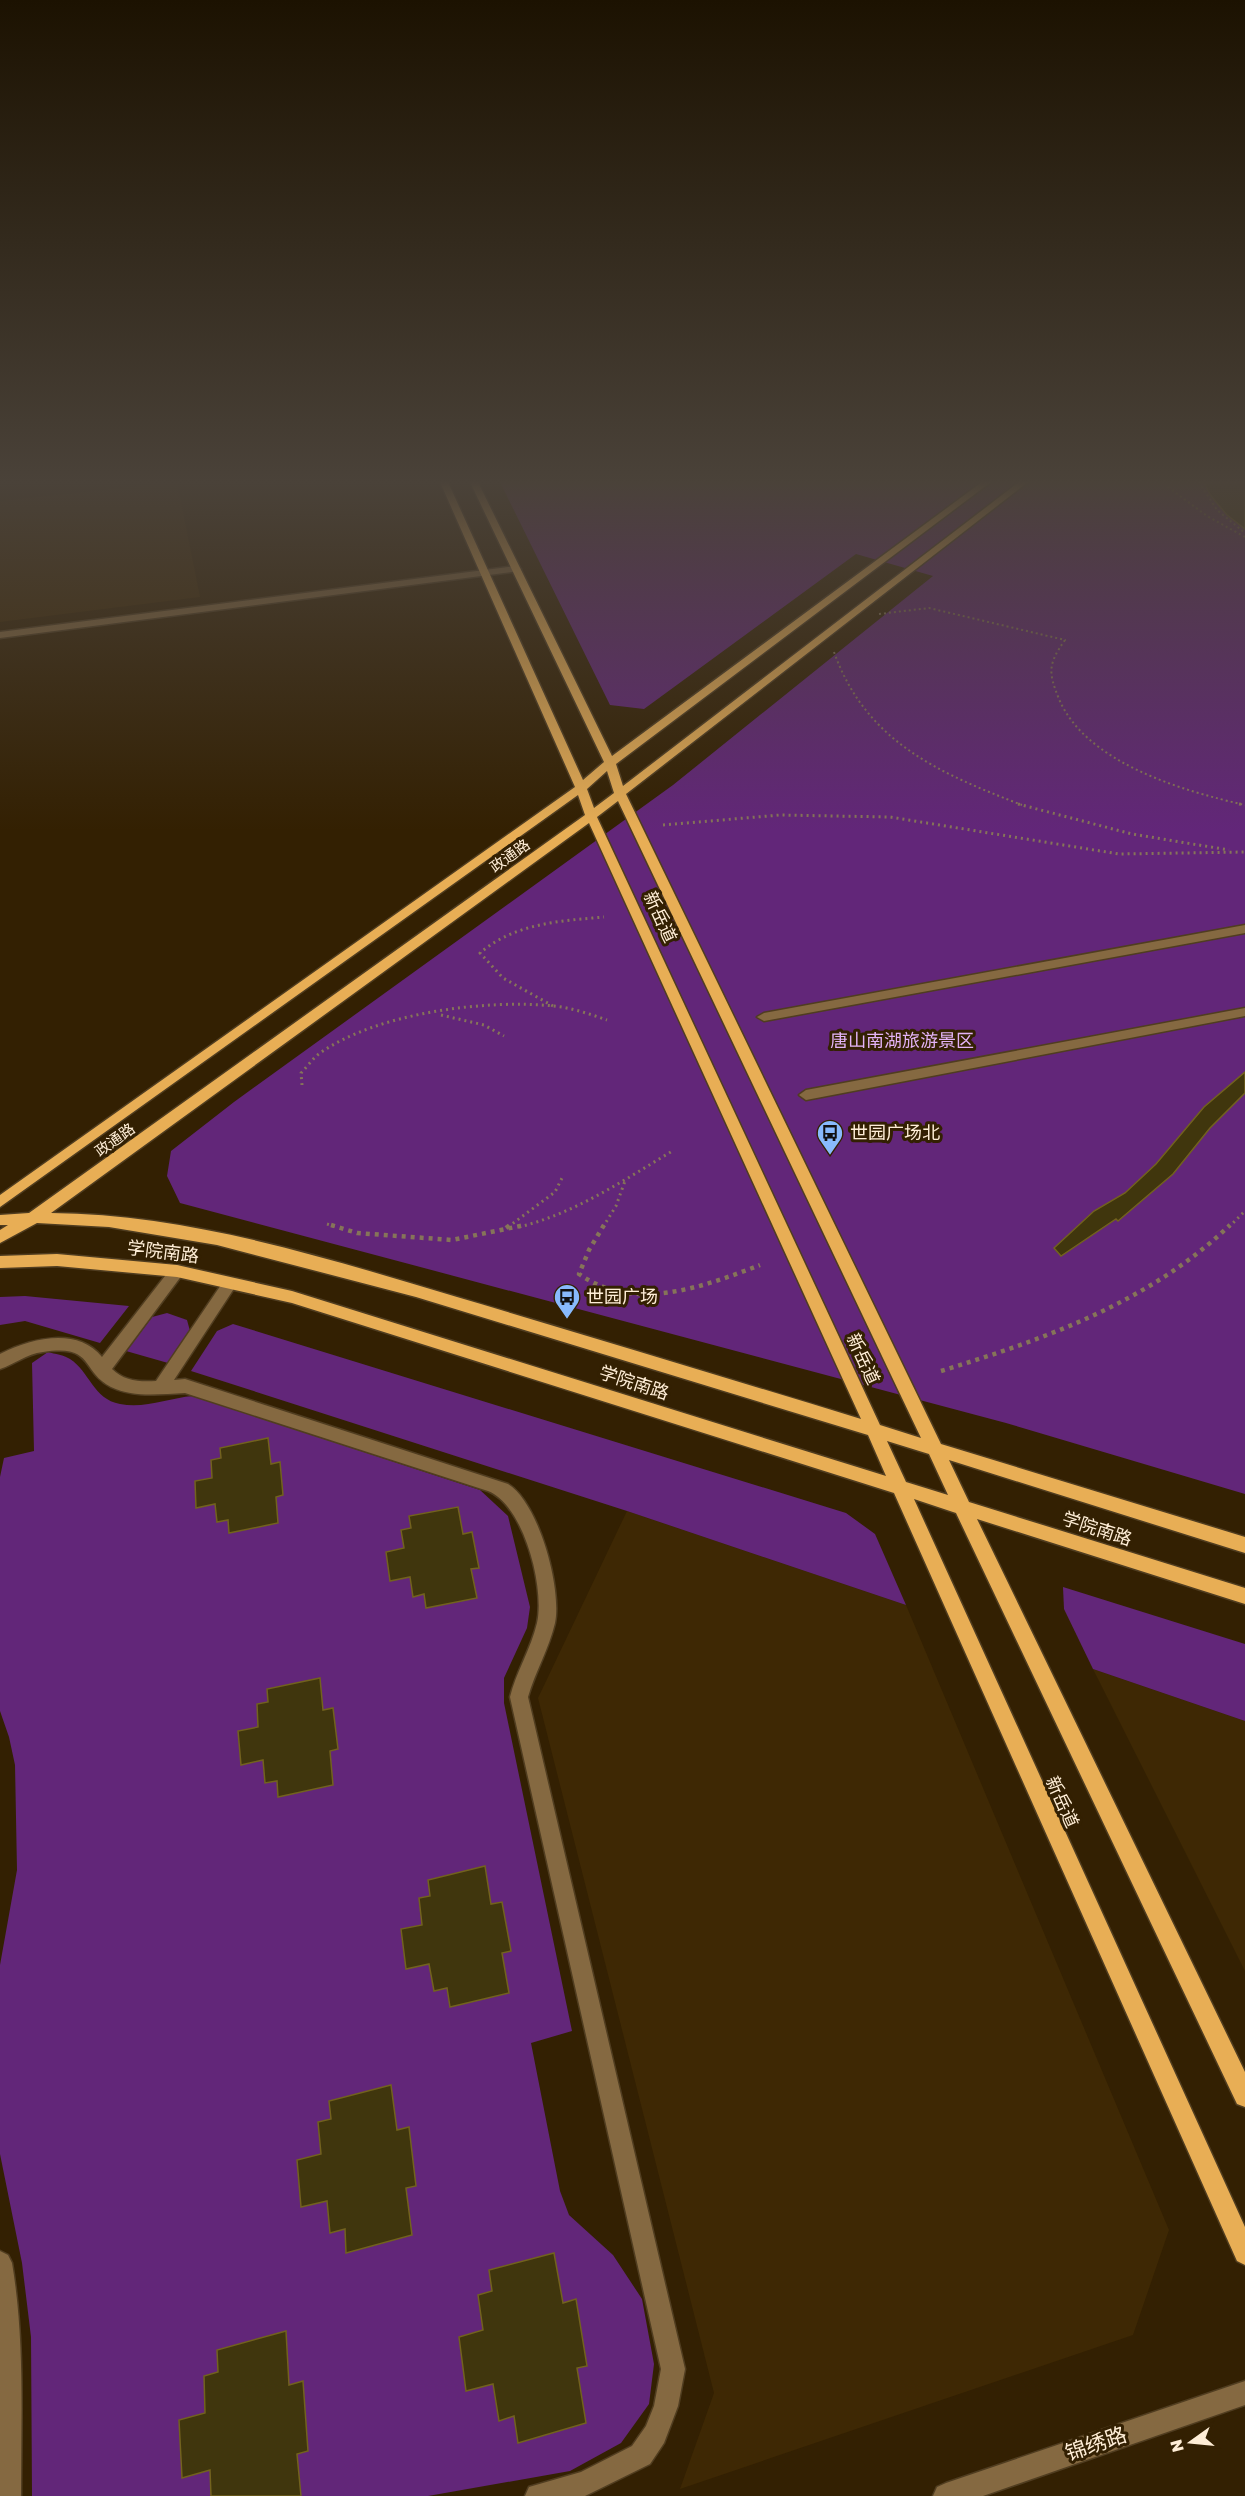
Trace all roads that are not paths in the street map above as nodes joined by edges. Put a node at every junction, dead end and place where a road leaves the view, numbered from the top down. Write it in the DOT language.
graph roads {
  1 [pos="286,598"];
  2 [pos="496,598"];
  3 [pos="530,598"];
  4 [pos="837,598"];
  5 [pos="867,598"];
  6 [pos="0,635"];
  7 [pos="610,763"];
  8 [pos="581,788"];
  9 [pos="620,793"];
  10 [pos="591,816"];
  11 [pos="1245,929"];
  12 [pos="1245,1012"];
  13 [pos="764,1017"];
  14 [pos="806,1095"];
  15 [pos="0,1202"];
  16 [pos="34,1217"];
  17 [pos="0,1220"];
  18 [pos="0,1237"];
  19 [pos="0,1262"];
  20 [pos="177,1271"];
  21 [pos="230,1283"];
  22 [pos="0,1362"];
  23 [pos="101,1371"];
  24 [pos="161,1387"];
  25 [pos="873,1428"];
  26 [pos="936,1450"];
  27 [pos="899,1488"];
  28 [pos="965,1508"];
  29 [pos="1245,1545"];
  30 [pos="1245,1596"];
  31 [pos="1245,2096"];
  32 [pos="1245,2253"];
  33 [pos="0,2263"];
  34 [pos="1245,2393"];
  35 [pos="8,2496"];
  36 [pos="538,2496"];
  37 [pos="946,2496"];
  1 -- 6 [label="street"];
  2 -- 8 [label="main road, 新岳道"];
  3 -- 7 [label="main road, 新岳道"];
  4 -- 7 [label="main road, 政通路"];
  5 -- 9 [label="main road, 政通路"];
  7 -- 8 [label="main road, 政通路"];
  7 -- 9 [label="main road, 新岳道"];
  8 -- 10 [label="main road, 新岳道"];
  8 -- 15 [label="main road, 政通路"];
  9 -- 10 [label="main road, 政通路"];
  9 -- 26 [label="main road, 新岳道"];
  10 -- 16 [label="main road, 政通路"];
  10 -- 25 [label="main road, 新岳道"];
  11 -- 13 [label="street"];
  12 -- 14 [label="street"];
  16 -- 17 [label="main road, 学院南路"];
  16 -- 18 [label="main road, 政通路"];
  16 -- 25 [label="main road, 学院南路"];
  19 -- 20 [label="main road, 学院南路"];
  20 -- 21 [label="main road, 学院南路"];
  20 -- 23 [label="street"];
  21 -- 24 [label="street"];
  21 -- 27 [label="main road, 学院南路"];
  22 -- 23 [label="street"];
  23 -- 24 [label="street"];
  24 -- 36 [label="street"];
  25 -- 26 [label="main road, 学院南路"];
  25 -- 27 [label="main road, 新岳道"];
  26 -- 28 [label="main road, 新岳道"];
  26 -- 29 [label="main road, 学院南路"];
  27 -- 28 [label="main road, 学院南路"];
  27 -- 32 [label="main road, 新岳道"];
  28 -- 30 [label="main road, 学院南路"];
  28 -- 31 [label="main road, 新岳道"];
  33 -- 35 [label="street"];
  34 -- 37 [label="street, 锦绣路"];
}
